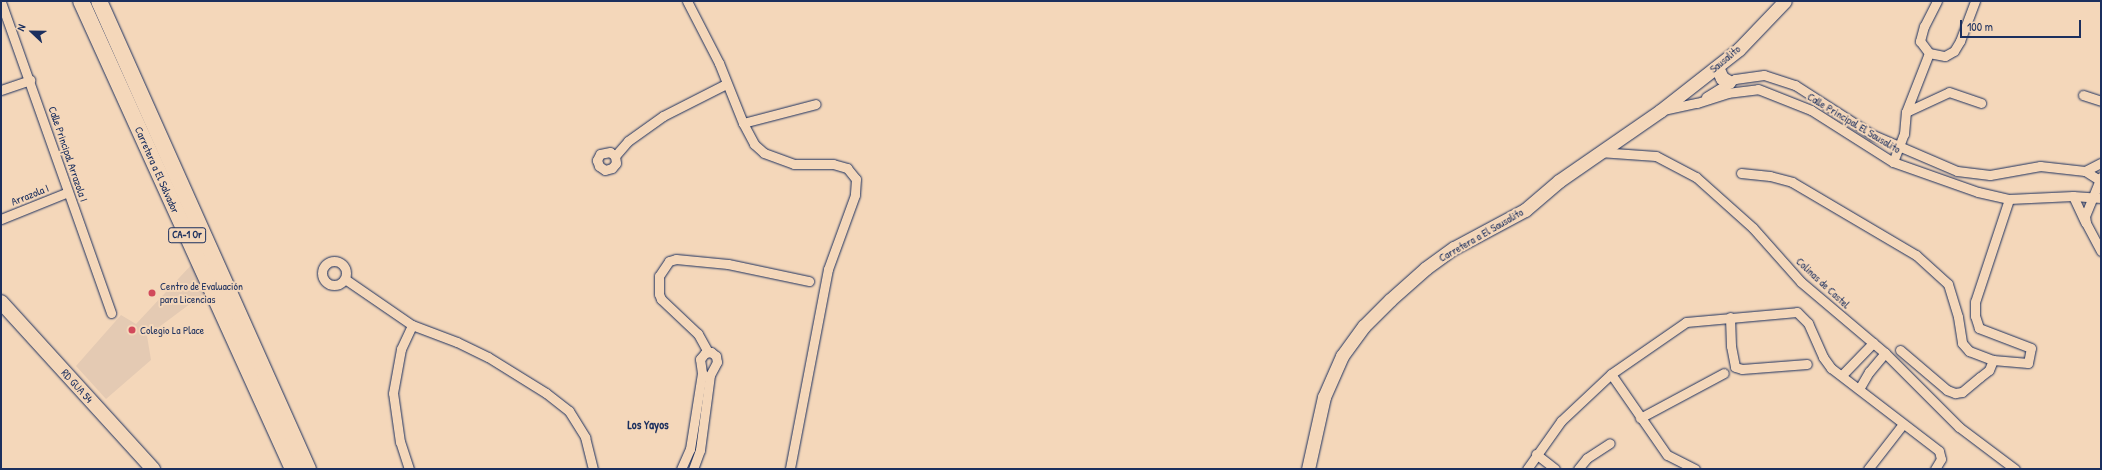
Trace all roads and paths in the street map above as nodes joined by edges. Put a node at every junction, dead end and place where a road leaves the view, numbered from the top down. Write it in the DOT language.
graph roads {
  1 [pos="81,1"];
  2 [pos="99,1"];
  3 [pos="687,1"];
  4 [pos="1784,1"];
  5 [pos="1937,1"];
  6 [pos="1975,1"];
  7 [pos="1,2"];
  8 [pos="1929,53"];
  9 [pos="1717,67"];
  10 [pos="1764,75"];
  11 [pos="30,80"];
  12 [pos="1729,82"];
  13 [pos="726,84"];
  14 [pos="1758,89"];
  15 [pos="1,90"];
  16 [pos="2082,95"];
  17 [pos="2101,101"];
  18 [pos="1697,103"];
  19 [pos="1981,103"];
  20 [pos="816,104"];
  21 [pos="1660,111"];
  22 [pos="1906,112"];
  23 [pos="743,122"];
  24 [pos="1904,134"];
  25 [pos="1900,147"];
  26 [pos="1599,152"];
  27 [pos="1910,152"];
  28 [pos="615,156"];
  29 [pos="1893,162"];
  30 [pos="2101,163"];
  31 [pos="1906,167"];
  32 [pos="2085,171"];
  33 [pos="1740,173"];
  34 [pos="2101,180"];
  35 [pos="68,192"];
  36 [pos="2073,196"];
  37 [pos="2096,197"];
  38 [pos="2009,198"];
  39 [pos="1,219"];
  40 [pos="2086,223"];
  41 [pos="2101,251"];
  42 [pos="344,279"];
  43 [pos="809,281"];
  44 [pos="1,302"];
  45 [pos="111,313"];
  46 [pos="1975,316"];
  47 [pos="1730,317"];
  48 [pos="1958,317"];
  49 [pos="412,325"];
  50 [pos="1873,343"];
  51 [pos="1900,350"];
  52 [pos="708,352"];
  53 [pos="1885,353"];
  54 [pos="1993,360"];
  55 [pos="1807,364"];
  56 [pos="1724,373"];
  57 [pos="1611,374"];
  58 [pos="1842,375"];
  59 [pos="1859,389"];
  60 [pos="1640,418"];
  61 [pos="1903,424"];
  62 [pos="1610,443"];
  63 [pos="1536,454"];
  64 [pos="153,469"];
  65 [pos="293,469"];
  66 [pos="308,469"];
  67 [pos="409,469"];
  68 [pos="593,469"];
  69 [pos="680,469"];
  70 [pos="693,469"];
  71 [pos="790,469"];
  72 [pos="1308,469"];
  73 [pos="1527,469"];
  74 [pos="1555,469"];
  75 [pos="1578,469"];
  76 [pos="1695,469"];
  77 [pos="1868,469"];
  78 [pos="1935,469"];
  79 [pos="2015,469"];
  1 -- 65 [label="highway, Carretera a El Salvador / CA-1 Or"];
  2 -- 66 [label="highway, Carretera a El Salvador / CA-1 Or"];
  3 -- 13 [label="street"];
  4 -- 9 [label="street, Sausalito"];
  5 -- 8 [label="street"];
  6 -- 8 [label="street"];
  7 -- 11 [label="street, Calle Principal Arrazola I"];
  8 -- 22 [label="street"];
  9 -- 12 [label="street"];
  9 -- 21 [label="street, Sausalito"];
  10 -- 12 [label="street, Calle Principal El Sausalito"];
  10 -- 14 [label="street"];
  10 -- 25 [label="street, Calle Principal El Sausalito"];
  11 -- 15 [label="street"];
  11 -- 35 [label="street, Calle Principal Arrazola I"];
  12 -- 18 [label="street, Calle Principal El Sausalito"];
  13 -- 23 [label="street"];
  13 -- 28 [label="street"];
  14 -- 18 [label="street, Calle Principal El Sausalito"];
  14 -- 29 [label="street, Calle Principal El Sausalito"];
  16 -- 17 [label="street"];
  18 -- 21 [label="street, Carretera a El Sausalito"];
  19 -- 22 [label="street"];
  20 -- 23 [label="street"];
  21 -- 26 [label="street, Carretera a El Sausalito"];
  22 -- 24 [label="street"];
  23 -- 71 [label="street"];
  24 -- 25 [label="street"];
  24 -- 27 [label="street"];
  25 -- 27 [label="street, Calle Principal El Sausalito"];
  25 -- 29 [label="street"];
  26 -- 50 [label="street, Colinas de Castel"];
  26 -- 72 [label="street, Carretera a El Sausalito"];
  27 -- 31 [label="street"];
  27 -- 32 [label="street, Calle Principal El Sausalito"];
  29 -- 31 [label="street, Calle Principal El Sausalito"];
  30 -- 32 [label="street"];
  31 -- 38 [label="street, Calle Principal El Sausalito"];
  32 -- 34 [label="street, Calle Principal El Sausalito"];
  33 -- 48 [label="street"];
  34 -- 37 [label="street"];
  35 -- 39 [label="street, Arrazola I"];
  35 -- 45 [label="street, Calle Principal Arrazola I"];
  36 -- 37 [label="street, Calle Principal El Sausalito"];
  36 -- 38 [label="street, Calle Principal El Sausalito"];
  36 -- 40 [label="street"];
  37 -- 40 [label="street"];
  38 -- 46 [label="street"];
  40 -- 41 [label="street"];
  42 -- 49 [label="street"];
  43 -- 52 [label="street"];
  44 -- 64 [label="main road, RD GUA 54"];
  46 -- 48 [label="street"];
  46 -- 54 [label="street"];
  47 -- 55 [label="street"];
  47 -- 57 [label="street"];
  47 -- 58 [label="street"];
  48 -- 54 [label="street"];
  49 -- 67 [label="street"];
  49 -- 68 [label="street"];
  50 -- 53 [label="street, Colinas de Castel"];
  50 -- 58 [label="street"];
  51 -- 54 [label="street"];
  52 -- 69 [label="street"];
  52 -- 70 [label="street"];
  53 -- 59 [label="street"];
  53 -- 79 [label="street, Colinas de Castel"];
  56 -- 60 [label="street"];
  57 -- 60 [label="street"];
  57 -- 63 [label="street"];
  58 -- 59 [label="street"];
  59 -- 61 [label="street"];
  60 -- 76 [label="street"];
  61 -- 77 [label="street"];
  61 -- 78 [label="street"];
  62 -- 75 [label="street"];
  63 -- 73 [label="street"];
  63 -- 74 [label="street"];
}
